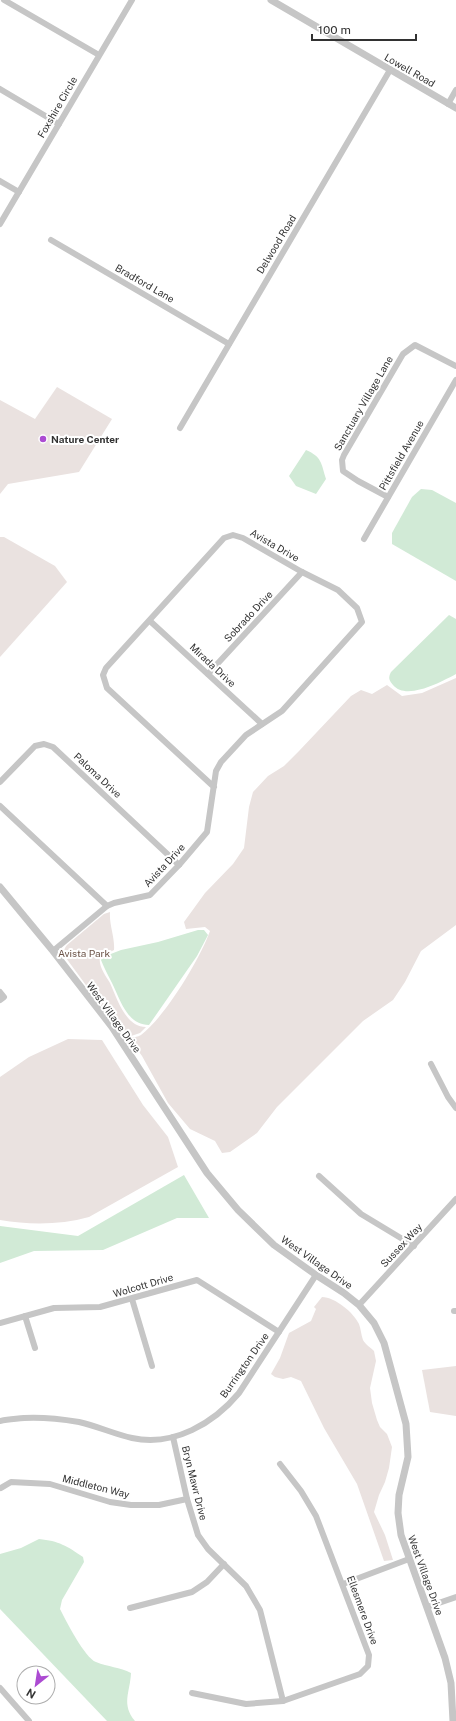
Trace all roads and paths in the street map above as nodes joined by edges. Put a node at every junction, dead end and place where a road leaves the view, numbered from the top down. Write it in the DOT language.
graph roads {
  1 [pos="4,0"];
  2 [pos="132,0"];
  3 [pos="271,0"];
  4 [pos="99,55"];
  5 [pos="390,70"];
  6 [pos="0,89"];
  7 [pos="456,90"];
  8 [pos="448,104"];
  9 [pos="456,108"];
  10 [pos="59,124"];
  11 [pos="0,181"];
  12 [pos="19,192"];
  13 [pos="0,224"];
  14 [pos="51,240"];
  15 [pos="228,344"];
  16 [pos="456,366"];
  17 [pos="456,380"];
  18 [pos="180,428"];
  19 [pos="388,497"];
  20 [pos="364,539"];
  21 [pos="302,572"];
  22 [pos="150,621"];
  23 [pos="208,674"];
  24 [pos="262,724"];
  25 [pos="0,782"];
  26 [pos="214,787"];
  27 [pos="0,806"];
  28 [pos="179,865"];
  29 [pos="0,887"];
  30 [pos="107,906"];
  31 [pos="53,951"];
  32 [pos="0,992"];
  33 [pos="0,1000"];
  34 [pos="431,1064"];
  35 [pos="456,1108"];
  36 [pos="319,1176"];
  37 [pos="456,1199"];
  38 [pos="414,1246"];
  39 [pos="316,1275"];
  40 [pos="132,1299"];
  41 [pos="359,1304"];
  42 [pos="25,1316"];
  43 [pos="0,1323"];
  44 [pos="279,1332"];
  45 [pos="35,1348"];
  46 [pos="152,1366"];
  47 [pos="0,1420"];
  48 [pos="173,1437"];
  49 [pos="280,1464"];
  50 [pos="1,1488"];
  51 [pos="187,1499"];
  52 [pos="409,1560"];
  53 [pos="224,1564"];
  54 [pos="343,1584"];
  55 [pos="456,1597"];
  56 [pos="426,1607"];
  57 [pos="130,1608"];
  58 [pos="0,1688"];
  59 [pos="192,1693"];
  60 [pos="283,1701"];
  61 [pos="30,1721"];
  62 [pos="453,1721"];
  1 -- 4 [label="street"];
  2 -- 4 [label="street, Foxshire Circle"];
  3 -- 5 [label="street, Lowell Road"];
  4 -- 10 [label="street, Foxshire Circle"];
  5 -- 8 [label="street, Lowell Road"];
  5 -- 15 [label="street, Delwood Road"];
  6 -- 10 [label="street"];
  7 -- 8 [label="street"];
  8 -- 9 [label="street, Lowell Road"];
  10 -- 12 [label="street, Foxshire Circle"];
  11 -- 12 [label="street"];
  12 -- 13 [label="street, Foxshire Circle"];
  14 -- 15 [label="street, Bradford Lane"];
  15 -- 18 [label="street, Delwood Road"];
  16 -- 19 [label="street, Sanctuary Village Lane"];
  17 -- 19 [label="street, Pittsfield Avenue"];
  19 -- 20 [label="street, Pittsfield Avenue"];
  21 -- 22 [label="street, Avista Drive"];
  21 -- 23 [label="street, Sobrado Drive"];
  21 -- 24 [label="street, Avista Drive"];
  22 -- 23 [label="street, Mirada Drive"];
  22 -- 26 [label="street, Avista Drive"];
  23 -- 24 [label="street, Mirada Drive"];
  24 -- 26 [label="street, Avista Drive"];
  25 -- 28 [label="street, Paloma Drive"];
  26 -- 28 [label="street, Avista Drive"];
  27 -- 30 [label="street"];
  28 -- 30 [label="street, Avista Drive"];
  29 -- 31 [label="street, West Village Drive"];
  30 -- 31 [label="street, Avista Drive"];
  31 -- 39 [label="street, West Village Drive"];
  32 -- 33 [label="street"];
  34 -- 35 [label="street"];
  36 -- 38 [label="street"];
  37 -- 38 [label="street, Sussex Way"];
  38 -- 41 [label="street, Sussex Way"];
  39 -- 41 [label="street, West Village Drive"];
  39 -- 44 [label="street, Burrington Drive"];
  40 -- 42 [label="street, Wolcott Drive"];
  40 -- 44 [label="street, Wolcott Drive"];
  40 -- 46 [label="street"];
  41 -- 52 [label="street, West Village Drive"];
  42 -- 43 [label="street, Wolcott Drive"];
  42 -- 45 [label="street"];
  44 -- 48 [label="street, Burrington Drive"];
  47 -- 48 [label="street, Burrington Drive"];
  48 -- 51 [label="street, Bryn Mawr Drive"];
  49 -- 54 [label="street, Ellesmere Drive"];
  50 -- 51 [label="street, Middleton Way"];
  51 -- 53 [label="street, Bryn Mawr Drive"];
  52 -- 54 [label="street"];
  52 -- 56 [label="street, West Village Drive"];
  53 -- 57 [label="street"];
  53 -- 60 [label="street, Bryn Mawr Drive"];
  54 -- 60 [label="street, Ellesmere Drive"];
  55 -- 56 [label="street"];
  56 -- 62 [label="street, West Village Drive"];
  58 -- 61 [label="street"];
  59 -- 60 [label="street, Ellesmere Drive"];
}
